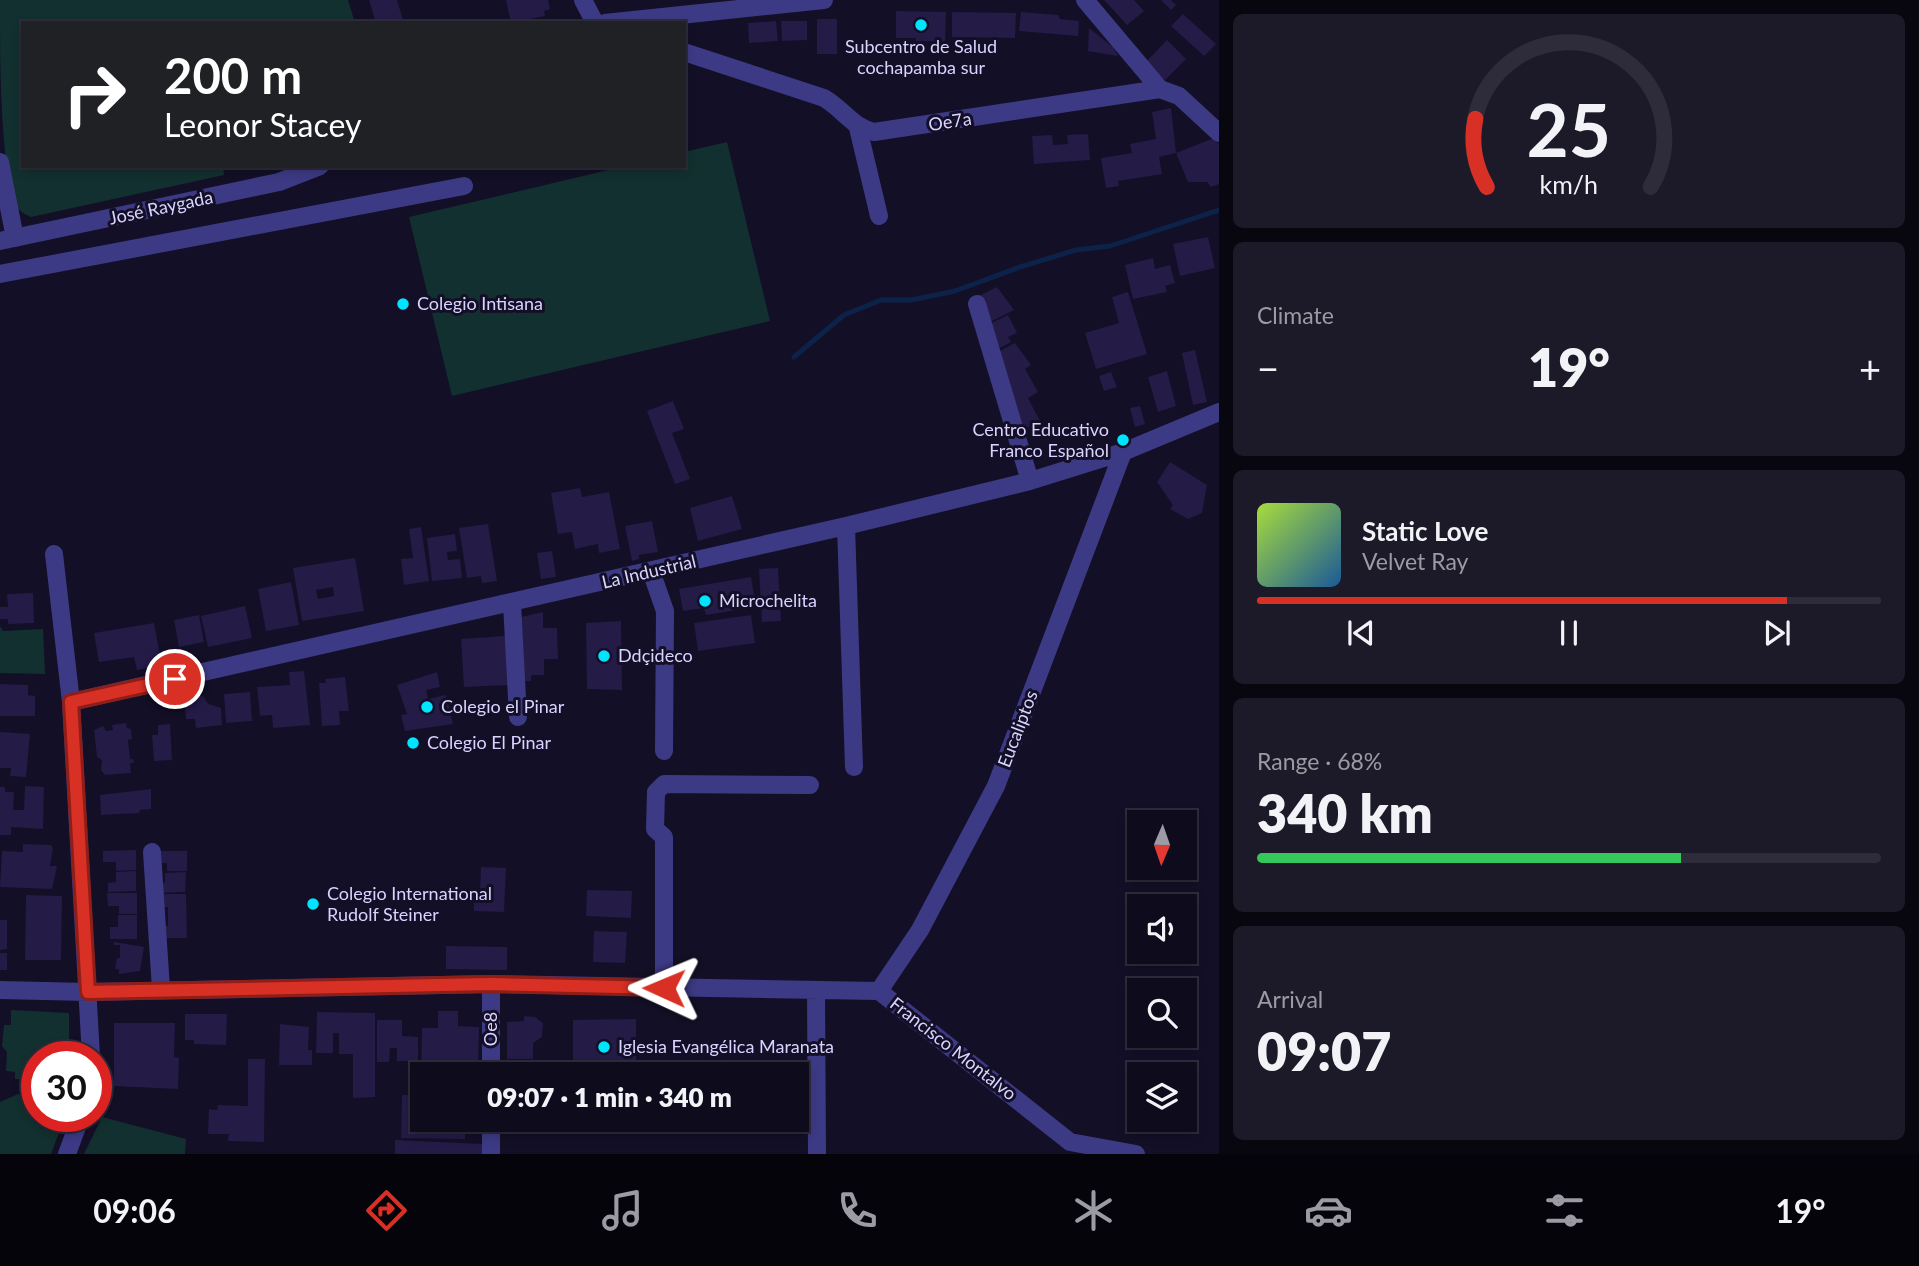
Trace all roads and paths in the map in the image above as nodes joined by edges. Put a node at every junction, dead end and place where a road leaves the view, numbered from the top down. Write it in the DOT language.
graph roads {
  1 [pos="583,0"];
  2 [pos="824,0"];
  3 [pos="1085,0"];
  4 [pos="594,21"];
  5 [pos="624,21"];
  6 [pos="686,53"];
  7 [pos="1160,89"];
  8 [pos="858,128"];
  9 [pos="1219,133"];
  10 [pos="0,162"];
  11 [pos="315,168"];
  12 [pos="464,186"];
  13 [pos="879,216"];
  14 [pos="7,239"];
  15 [pos="0,274"];
  16 [pos="977,304"];
  17 [pos="1219,412"];
  18 [pos="1123,452"];
  19 [pos="1030,481"];
  20 [pos="846,526"];
  21 [pos="54,554"];
  22 [pos="651,571"];
  23 [pos="512,603"];
  24 [pos="71,702"];
  25 [pos="518,717"];
  26 [pos="664,751"];
  27 [pos="854,767"];
  28 [pos="810,785"];
  29 [pos="152,852"];
  30 [pos="491,984"];
  31 [pos="664,988"];
  32 [pos="161,989"];
  33 [pos="0,990"];
  34 [pos="816,991"];
  35 [pos="879,991"];
  36 [pos="88,992"];
  37 [pos="90,1041"];
  38 [pos="491,1062"];
  39 [pos="75,1132"];
  40 [pos="491,1132"];
  41 [pos="67,1154"];
  42 [pos="491,1154"];
  43 [pos="817,1154"];
  44 [pos="1136,1154"];
  1 -- 4 [label="street"];
  2 -- 5 [label="street"];
  3 -- 7 [label="street"];
  6 -- 8 [label="street"];
  7 -- 8 [label="street, Oe7a"];
  7 -- 9 [label="street"];
  8 -- 13 [label="street"];
  10 -- 14 [label="street"];
  11 -- 14 [label="street, José Raygada"];
  12 -- 15 [label="street"];
  16 -- 19 [label="street"];
  17 -- 18 [label="street, La Industrial"];
  18 -- 19 [label="street, La Industrial"];
  18 -- 35 [label="street, Eucaliptos"];
  19 -- 20 [label="street, La Industrial"];
  20 -- 22 [label="street, La Industrial"];
  20 -- 27 [label="street"];
  21 -- 24 [label="street"];
  22 -- 23 [label="street, La Industrial"];
  22 -- 26 [label="street"];
  23 -- 24 [label="street, La Industrial"];
  23 -- 25 [label="street"];
  24 -- 36 [label="street"];
  28 -- 31 [label="street"];
  29 -- 32 [label="street"];
  30 -- 31 [label="street, Francisco Montalvo"];
  30 -- 32 [label="street, Francisco Montalvo"];
  30 -- 38 [label="street, Oe8"];
  31 -- 34 [label="street, Francisco Montalvo"];
  32 -- 36 [label="street, Francisco Montalvo"];
  33 -- 36 [label="street, Francisco Montalvo"];
  34 -- 35 [label="street, Francisco Montalvo"];
  34 -- 43 [label="street"];
  35 -- 44 [label="street, Francisco Montalvo"];
  36 -- 37 [label="street"];
  39 -- 41 [label="street"];
  40 -- 42 [label="street"];
}
